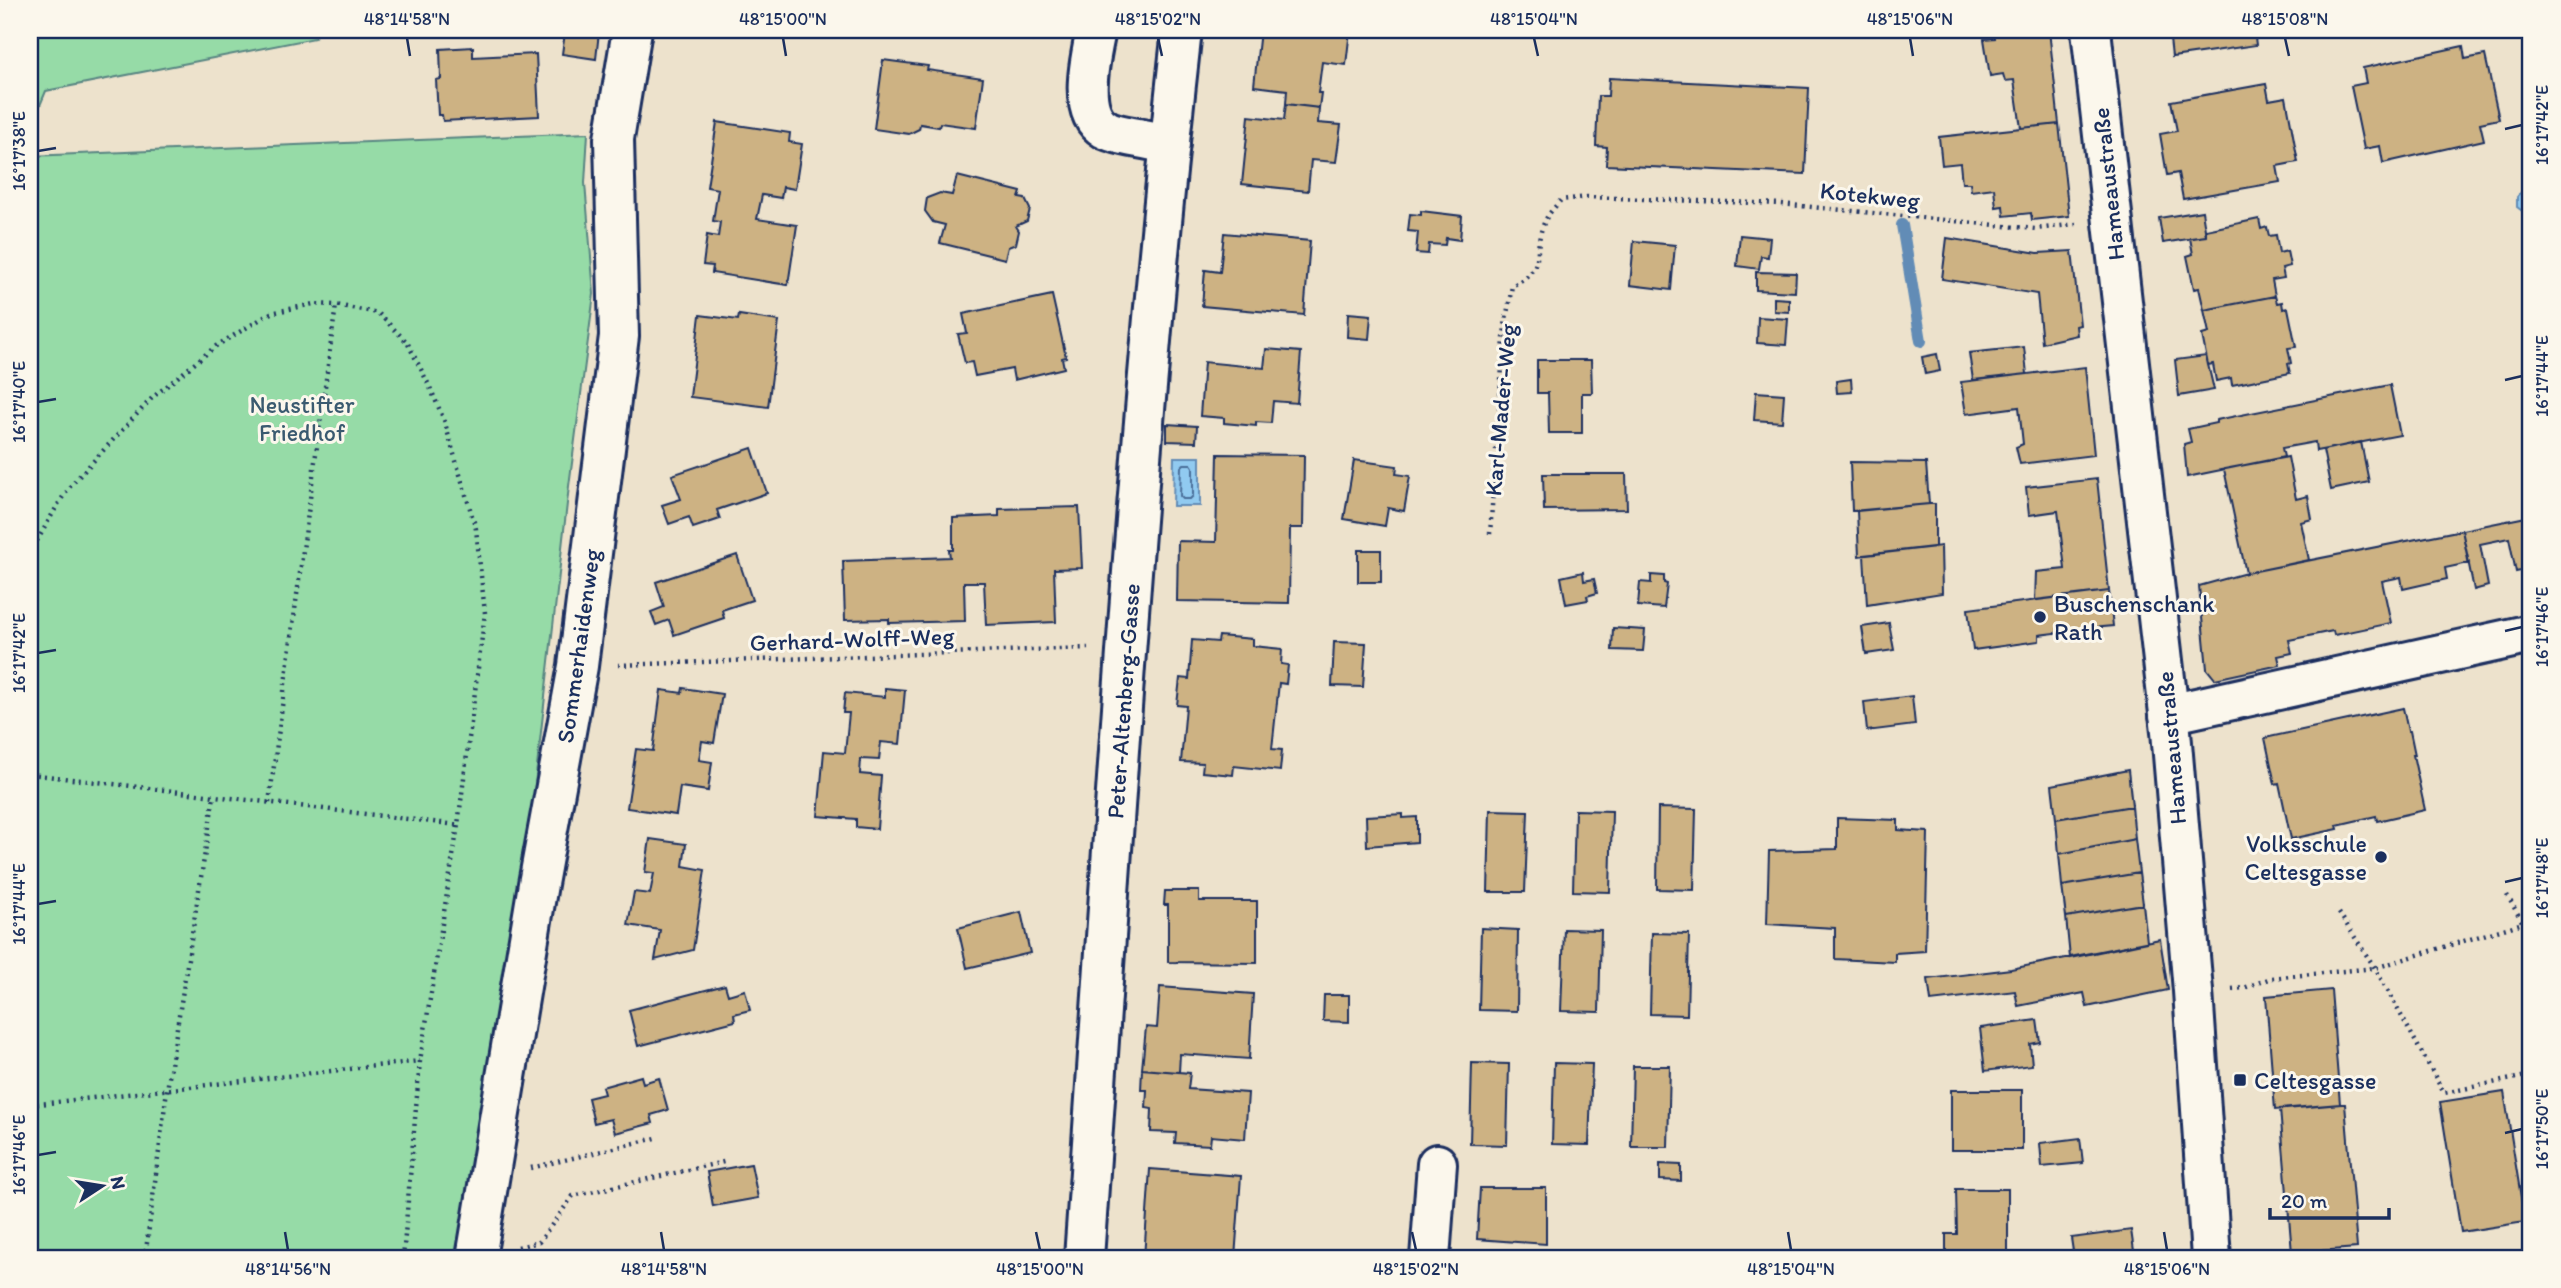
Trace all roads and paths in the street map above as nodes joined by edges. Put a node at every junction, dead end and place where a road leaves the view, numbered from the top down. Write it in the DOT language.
graph roads {
  1 [pos="632,30"];
  2 [pos="1096,30"];
  3 [pos="1182,30"];
  4 [pos="2091,30"];
  5 [pos="1170,144"];
  6 [pos="2112,223"];
  7 [pos="1512,286"];
  8 [pos="336,304"];
  9 [pos="1490,534"];
  10 [pos="30,553"];
  11 [pos="2531,634"];
  12 [pos="1128,647"];
  13 [pos="578,666"];
  14 [pos="2169,714"];
  15 [pos="30,774"];
  16 [pos="215,796"];
  17 [pos="269,803"];
  18 [pos="458,825"];
  19 [pos="2507,895"];
  20 [pos="2339,913"];
  21 [pos="2531,918"];
  22 [pos="2523,923"];
  23 [pos="2375,968"];
  24 [pos="2193,991"];
  25 [pos="420,1061"];
  26 [pos="2531,1075"];
  27 [pos="167,1090"];
  28 [pos="30,1105"];
  29 [pos="656,1138"];
  30 [pos="728,1161"];
  31 [pos="1437,1164"];
  32 [pos="490,1178"];
  33 [pos="477,1257"];
  34 [pos="145,1258"];
  35 [pos="403,1258"];
  36 [pos="1084,1258"];
  37 [pos="1430,1258"];
  38 [pos="2211,1258"];
  1 -- 13 [label="street, Sommerhaidenweg"];
  2 -- 5 [label="street"];
  3 -- 5 [label="street, Peter-Altenberg-Gasse"];
  4 -- 6 [label="street, Hameaustraße"];
  5 -- 12 [label="street, Peter-Altenberg-Gasse"];
  6 -- 7 [label="path, Kotekweg"];
  6 -- 14 [label="street, Hameaustraße"];
  7 -- 9 [label="path, Karl-Mader-Weg"];
  8 -- 10 [label="path"];
  8 -- 17 [label="path"];
  8 -- 18 [label="path"];
  11 -- 14 [label="street"];
  12 -- 13 [label="path, Gerhard-Wolff-Weg"];
  12 -- 36 [label="street, Peter-Altenberg-Gasse"];
  13 -- 32 [label="street, Sommerhaidenweg"];
  14 -- 24 [label="street, Hameaustraße"];
  15 -- 16 [label="path"];
  16 -- 17 [label="path"];
  16 -- 27 [label="path"];
  17 -- 18 [label="path"];
  18 -- 25 [label="path"];
  19 -- 22 [label="path"];
  20 -- 23 [label="path"];
  21 -- 22 [label="path"];
  22 -- 23 [label="path"];
  23 -- 24 [label="path"];
  23 -- 26 [label="path"];
  24 -- 38 [label="street, Hameaustraße"];
  25 -- 27 [label="path"];
  25 -- 35 [label="path"];
  27 -- 28 [label="path"];
  27 -- 34 [label="path"];
  29 -- 32 [label="path"];
  30 -- 33 [label="path"];
  31 -- 37 [label="street"];
  32 -- 33 [label="street, Sommerhaidenweg"];
}
